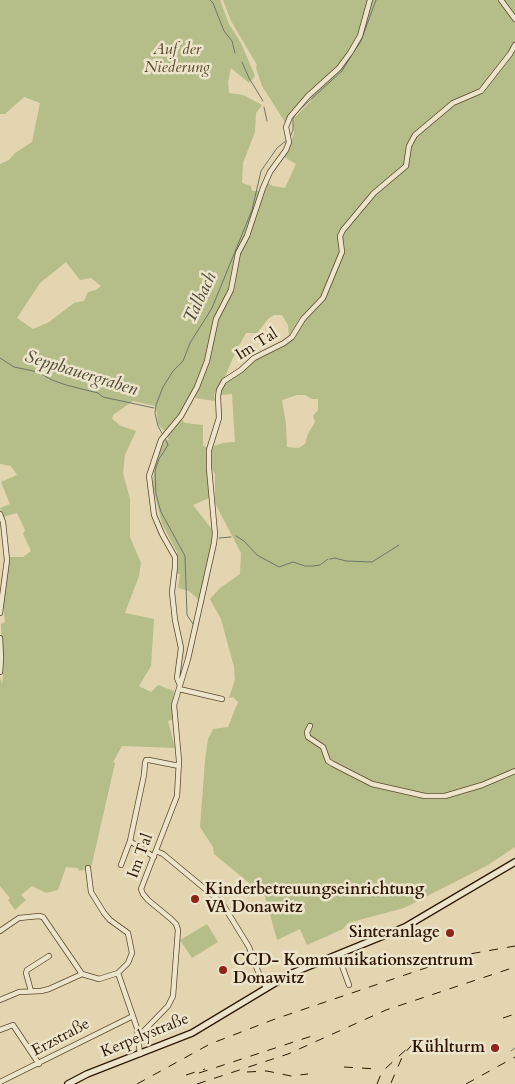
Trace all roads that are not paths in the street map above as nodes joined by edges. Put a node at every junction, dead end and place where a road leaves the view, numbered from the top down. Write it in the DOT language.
graph roads {
  1 [pos="370,0"];
  2 [pos="501,0"];
  3 [pos="515,19"];
  4 [pos="515,45"];
  5 [pos="0,514"];
  6 [pos="0,613"];
  7 [pos="0,638"];
  8 [pos="0,672"];
  9 [pos="179,687"];
  10 [pos="222,699"];
  11 [pos="310,726"];
  12 [pos="179,766"];
  13 [pos="515,771"];
  14 [pos="130,841"];
  15 [pos="155,854"];
  16 [pos="515,862"];
  17 [pos="121,865"];
  18 [pos="88,868"];
  19 [pos="0,931"];
  20 [pos="338,955"];
  21 [pos="49,956"];
  22 [pos="118,973"];
  23 [pos="82,974"];
  24 [pos="349,985"];
  25 [pos="266,988"];
  26 [pos="31,991"];
  27 [pos="0,1000"];
  28 [pos="133,1016"];
  29 [pos="0,1030"];
  30 [pos="138,1037"];
  31 [pos="140,1054"];
  32 [pos="39,1064"];
  33 [pos="0,1082"];
  34 [pos="68,1084"];
  1 -- 9 [label="street, Im Tal"];
  2 -- 3 [label="street"];
  4 -- 9 [label="street, Im Tal"];
  5 -- 6 [label="street"];
  7 -- 8 [label="street"];
  9 -- 10 [label="street"];
  9 -- 12 [label="street, Im Tal"];
  11 -- 13 [label="street"];
  12 -- 14 [label="street"];
  12 -- 15 [label="street, Im Tal"];
  14 -- 15 [label="street"];
  14 -- 17 [label="street"];
  15 -- 25 [label="street"];
  15 -- 30 [label="street, Im Tal"];
  16 -- 20 [label="main road, Kerpelystraße"];
  18 -- 22 [label="street"];
  19 -- 23 [label="street"];
  20 -- 24 [label="street"];
  20 -- 25 [label="main road, Kerpelystraße"];
  21 -- 26 [label="street"];
  22 -- 23 [label="street"];
  22 -- 28 [label="street"];
  23 -- 26 [label="street"];
  25 -- 31 [label="main road, Kerpelystraße"];
  26 -- 27 [label="street"];
  28 -- 30 [label="street"];
  28 -- 32 [label="street, Erzstraße"];
  29 -- 32 [label="street"];
  30 -- 31 [label="street"];
  31 -- 34 [label="main road, Kerpelystraße"];
  32 -- 33 [label="street, Erzstraße"];
}
